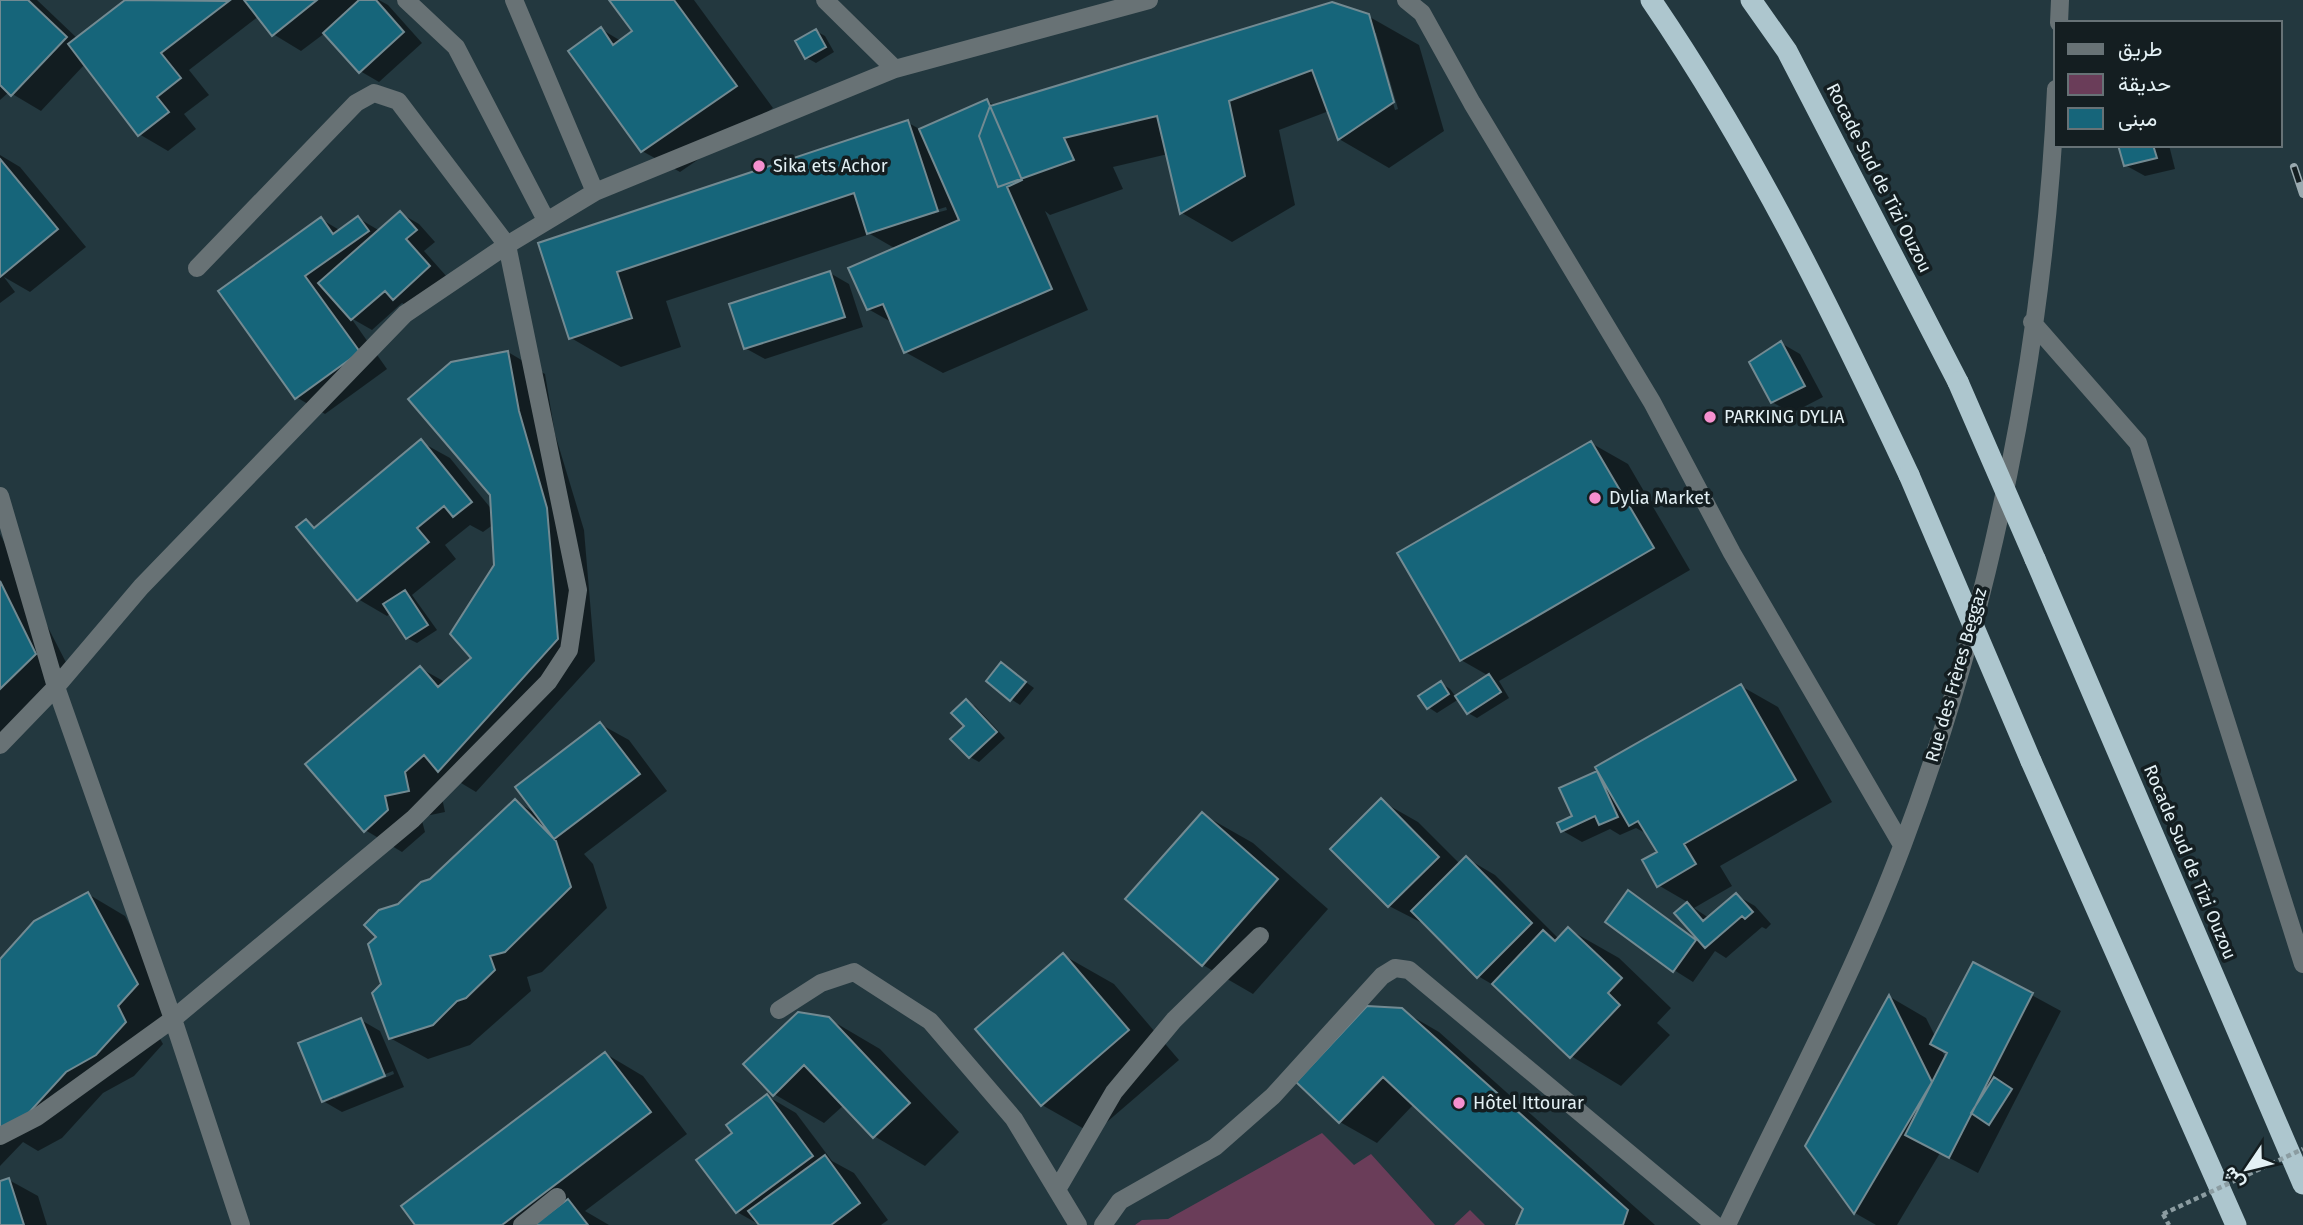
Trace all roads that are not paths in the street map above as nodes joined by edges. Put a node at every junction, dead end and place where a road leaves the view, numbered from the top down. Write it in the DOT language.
graph roads {
  1 [pos="514,0"];
  2 [pos="825,0"];
  3 [pos="1149,0"];
  4 [pos="1406,0"];
  5 [pos="1651,0"];
  6 [pos="1751,0"];
  7 [pos="1768,0"];
  8 [pos="2060,0"];
  9 [pos="412,1"];
  10 [pos="2059,21"];
  11 [pos="1787,51"];
  12 [pos="895,69"];
  13 [pos="2054,134"];
  14 [pos="595,192"];
  15 [pos="546,220"];
  16 [pos="507,245"];
  17 [pos="197,268"];
  18 [pos="2032,322"];
  19 [pos="0,496"];
  20 [pos="55,687"];
  21 [pos="0,745"];
  22 [pos="1902,845"];
  23 [pos="1261,936"];
  24 [pos="2303,964"];
  25 [pos="779,1010"];
  26 [pos="173,1019"];
  27 [pos="0,1136"];
  28 [pos="2303,1184"];
  29 [pos="1058,1188"];
  30 [pos="557,1197"];
  31 [pos="242,1225"];
  32 [pos="522,1225"];
  33 [pos="1078,1225"];
  34 [pos="1103,1225"];
  35 [pos="1715,1225"];
  36 [pos="1727,1225"];
  37 [pos="2236,1225"];
  1 -- 14 [label="street"];
  2 -- 12 [label="street"];
  3 -- 12 [label="street"];
  4 -- 22 [label="street"];
  5 -- 37 [label="highway, bridge"];
  6 -- 11 [label="highway, Rocade Sud de Tizi Ouzou"];
  7 -- 11 [label="highway"];
  8 -- 10 [label="street"];
  9 -- 15 [label="street"];
  11 -- 28 [label="highway, Rocade Sud de Tizi Ouzou, bridge"];
  12 -- 14 [label="street"];
  13 -- 18 [label="street, Rue des Frères Beggaz"];
  14 -- 15 [label="street"];
  15 -- 16 [label="street"];
  16 -- 17 [label="street"];
  16 -- 20 [label="street"];
  16 -- 26 [label="street"];
  18 -- 22 [label="street, Rue des Frères Beggaz"];
  18 -- 24 [label="street"];
  19 -- 20 [label="street"];
  20 -- 21 [label="street"];
  20 -- 26 [label="street"];
  22 -- 36 [label="street, Rue des Frères Beggaz"];
  23 -- 29 [label="street"];
  25 -- 29 [label="street"];
  26 -- 27 [label="street"];
  26 -- 31 [label="street"];
  29 -- 33 [label="street"];
  30 -- 32 [label="street"];
  34 -- 35 [label="street"];
}
